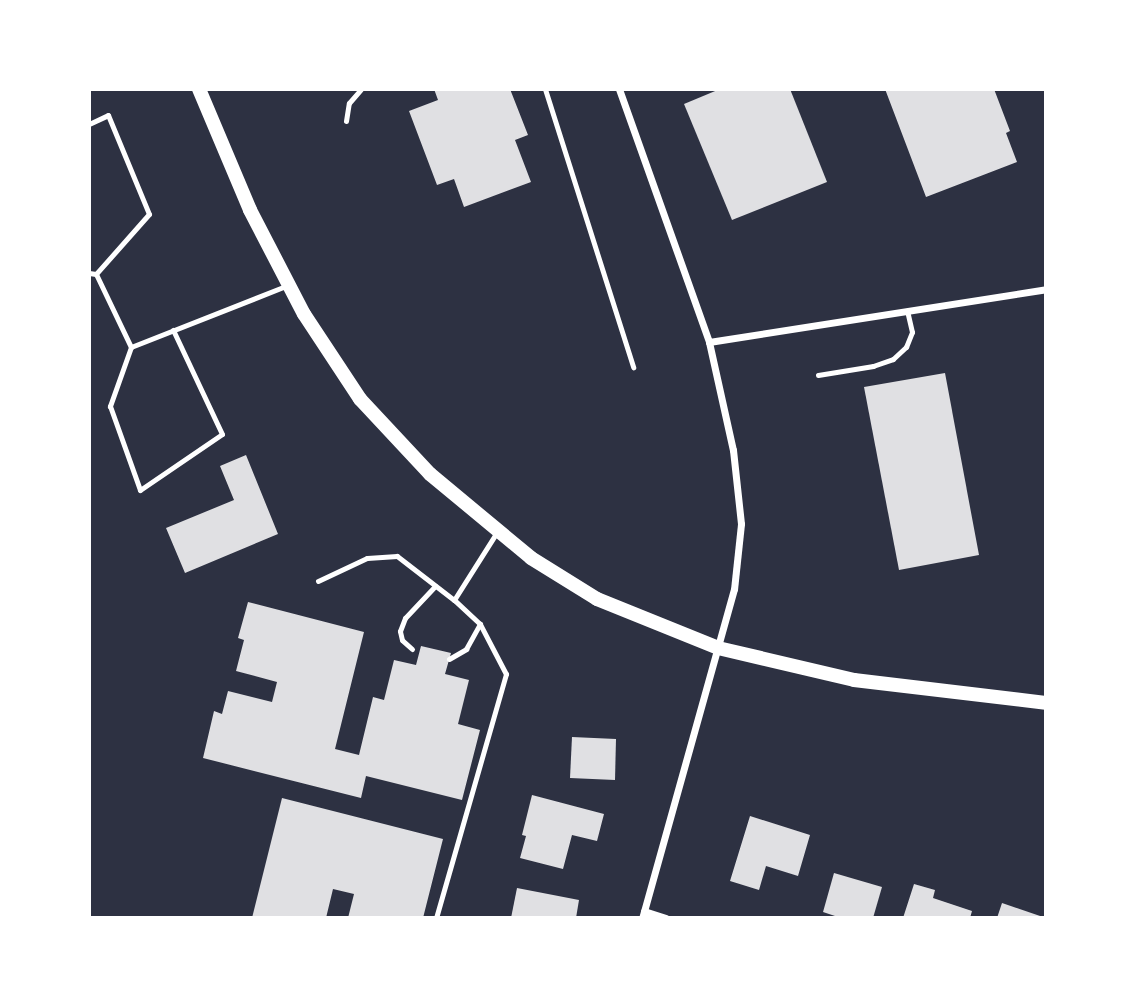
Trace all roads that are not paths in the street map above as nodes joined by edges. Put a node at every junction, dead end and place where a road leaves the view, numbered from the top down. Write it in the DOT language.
graph roads {
  1 [pos="199,89"];
  2 [pos="361,89"];
  3 [pos="545,89"];
  4 [pos="619,89"];
  5 [pos="346,121"];
  6 [pos="89,124"];
  7 [pos="93,274"];
  8 [pos="289,285"];
  9 [pos="1046,289"];
  10 [pos="908,311"];
  11 [pos="173,330"];
  12 [pos="709,342"];
  13 [pos="131,347"];
  14 [pos="633,367"];
  15 [pos="818,375"];
  16 [pos="497,532"];
  17 [pos="318,581"];
  18 [pos="435,586"];
  19 [pos="454,600"];
  20 [pos="480,624"];
  21 [pos="718,648"];
  22 [pos="412,649"];
  23 [pos="449,659"];
  24 [pos="1046,703"];
  25 [pos="643,914"];
  26 [pos="436,918"];
  27 [pos="666,918"];
  1 -- 8 [label="main road"];
  2 -- 5 [label="lane"];
  3 -- 14 [label="lane"];
  4 -- 12 [label="street"];
  6 -- 7 [label="lane"];
  7 -- 13 [label="lane"];
  8 -- 11 [label="lane"];
  8 -- 16 [label="main road"];
  9 -- 10 [label="street"];
  10 -- 12 [label="street"];
  10 -- 15 [label="lane"];
  11 -- 13 [label="lane"];
  11 -- 13 [label="lane"];
  12 -- 21 [label="street"];
  16 -- 19 [label="lane"];
  16 -- 21 [label="main road"];
  17 -- 18 [label="lane"];
  18 -- 19 [label="lane"];
  18 -- 22 [label="lane"];
  19 -- 20 [label="lane"];
  20 -- 23 [label="lane"];
  20 -- 26 [label="lane"];
  21 -- 24 [label="main road"];
  21 -- 25 [label="street"];
  25 -- 27 [label="street"];
}
